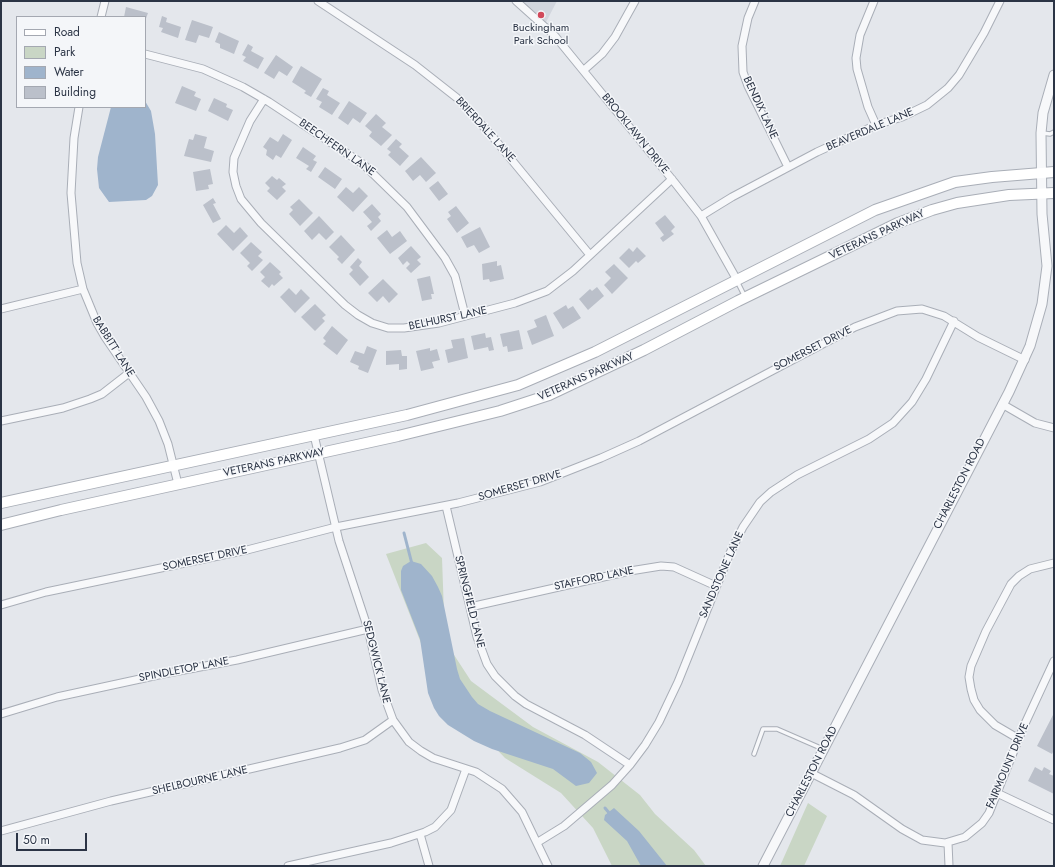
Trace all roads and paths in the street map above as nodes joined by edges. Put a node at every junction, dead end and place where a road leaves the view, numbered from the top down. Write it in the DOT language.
graph roads {
  1 [pos="105,1"];
  2 [pos="318,1"];
  3 [pos="635,1"];
  4 [pos="755,1"];
  5 [pos="874,1"];
  6 [pos="1000,1"];
  7 [pos="520,2"];
  8 [pos="101,16"];
  9 [pos="146,54"];
  10 [pos="584,70"];
  11 [pos="1054,75"];
  12 [pos="264,99"];
  13 [pos="79,108"];
  14 [pos="876,125"];
  15 [pos="1054,132"];
  16 [pos="1040,133"];
  17 [pos="788,167"];
  18 [pos="1054,172"];
  19 [pos="1041,173"];
  20 [pos="672,179"];
  21 [pos="1042,193"];
  22 [pos="1054,193"];
  23 [pos="701,216"];
  24 [pos="590,255"];
  25 [pos="737,280"];
  26 [pos="83,289"];
  27 [pos="746,298"];
  28 [pos="1,309"];
  29 [pos="465,315"];
  30 [pos="954,321"];
  31 [pos="1024,360"];
  32 [pos="129,373"];
  33 [pos="1002,404"];
  34 [pos="1,421"];
  35 [pos="1054,428"];
  36 [pos="314,434"];
  37 [pos="319,453"];
  38 [pos="174,465"];
  39 [pos="178,484"];
  40 [pos="1,503"];
  41 [pos="446,506"];
  42 [pos="1,525"];
  43 [pos="336,527"];
  44 [pos="1054,563"];
  45 [pos="716,586"];
  46 [pos="1,605"];
  47 [pos="470,606"];
  48 [pos="368,629"];
  49 [pos="1053,666"];
  50 [pos="1,714"];
  51 [pos="393,720"];
  52 [pos="1019,739"];
  53 [pos="824,749"];
  54 [pos="754,754"];
  55 [pos="630,765"];
  56 [pos="466,769"];
  57 [pos="812,773"];
  58 [pos="998,793"];
  59 [pos="1054,820"];
  60 [pos="1,831"];
  61 [pos="420,834"];
  62 [pos="538,842"];
  63 [pos="948,843"];
  64 [pos="314,863"];
  65 [pos="288,866"];
  66 [pos="429,866"];
  67 [pos="548,866"];
  68 [pos="763,866"];
  69 [pos="949,866"];
  1 -- 8 [label="street"];
  2 -- 24 [label="street, BRIERDALE LANE"];
  3 -- 10 [label="street"];
  4 -- 17 [label="street, BENDIX LANE"];
  5 -- 14 [label="street"];
  6 -- 14 [label="street, BEAVERDALE LANE"];
  7 -- 10 [label="street, BROOKLAWN DRIVE"];
  9 -- 12 [label="street, BEECHFERN LANE"];
  10 -- 20 [label="street, BROOKLAWN DRIVE"];
  11 -- 16 [label="street, CHARLESTON ROAD"];
  12 -- 29 [label="street, BEECHFERN LANE"];
  12 -- 29 [label="street, BELHURST LANE"];
  13 -- 26 [label="street, BABBITT LANE"];
  14 -- 17 [label="street, BEAVERDALE LANE"];
  15 -- 16 [label="lane"];
  16 -- 19 [label="street, CHARLESTON ROAD"];
  17 -- 23 [label="street, BEAVERDALE LANE"];
  18 -- 19 [label="main road, VETERANS PARKWAY"];
  19 -- 21 [label="street, CHARLESTON ROAD"];
  19 -- 25 [label="main road, VETERANS PARKWAY"];
  20 -- 23 [label="street, BROOKLAWN DRIVE"];
  20 -- 24 [label="street, BELHURST LANE"];
  21 -- 22 [label="main road, VETERANS PARKWAY"];
  21 -- 27 [label="main road, VETERANS PARKWAY"];
  21 -- 31 [label="street, CHARLESTON ROAD"];
  23 -- 25 [label="street, BROOKLAWN DRIVE"];
  24 -- 29 [label="street, BELHURST LANE"];
  25 -- 27 [label="lane"];
  25 -- 36 [label="main road, VETERANS PARKWAY"];
  26 -- 28 [label="street"];
  26 -- 32 [label="street, BABBITT LANE"];
  27 -- 37 [label="main road, VETERANS PARKWAY"];
  30 -- 31 [label="street, SOMERSET DRIVE"];
  30 -- 41 [label="street, SOMERSET DRIVE"];
  30 -- 45 [label="street, SANDSTONE LANE"];
  31 -- 33 [label="street, CHARLESTON ROAD"];
  32 -- 34 [label="street"];
  32 -- 38 [label="street, BABBITT LANE"];
  33 -- 35 [label="street"];
  33 -- 53 [label="street, CHARLESTON ROAD"];
  36 -- 37 [label="street, SEDGWICK LANE"];
  36 -- 38 [label="main road, VETERANS PARKWAY"];
  37 -- 39 [label="main road, VETERANS PARKWAY"];
  37 -- 43 [label="street, SEDGWICK LANE"];
  38 -- 39 [label="street, BABBITT LANE"];
  38 -- 40 [label="main road, VETERANS PARKWAY"];
  39 -- 42 [label="main road, VETERANS PARKWAY"];
  41 -- 43 [label="street, SOMERSET DRIVE"];
  41 -- 47 [label="street, SPRINGFIELD LANE"];
  43 -- 46 [label="street, SOMERSET DRIVE"];
  43 -- 48 [label="street, SEDGWICK LANE"];
  44 -- 52 [label="street"];
  45 -- 47 [label="street, STAFFORD LANE"];
  45 -- 55 [label="street, SANDSTONE LANE"];
  47 -- 55 [label="street, SPRINGFIELD LANE"];
  48 -- 50 [label="street, SPINDLETOP LANE"];
  48 -- 51 [label="street, SEDGWICK LANE"];
  49 -- 52 [label="street, FAIRMOUNT DRIVE"];
  51 -- 56 [label="street, SEDGWICK LANE"];
  51 -- 60 [label="street, SHELBOURNE LANE"];
  52 -- 58 [label="street, FAIRMOUNT DRIVE"];
  53 -- 54 [label="lane"];
  53 -- 57 [label="street, CHARLESTON ROAD"];
  55 -- 62 [label="street, SANDSTONE LANE"];
  56 -- 61 [label="street"];
  56 -- 62 [label="street, SEDGWICK LANE"];
  57 -- 63 [label="street, FAIRMOUNT DRIVE"];
  57 -- 68 [label="street, CHARLESTON ROAD"];
  58 -- 59 [label="street"];
  58 -- 63 [label="street, FAIRMOUNT DRIVE"];
  61 -- 64 [label="street"];
  61 -- 66 [label="street"];
  62 -- 67 [label="street, SEDGWICK LANE"];
  63 -- 69 [label="street"];
  64 -- 65 [label="street"];
}
